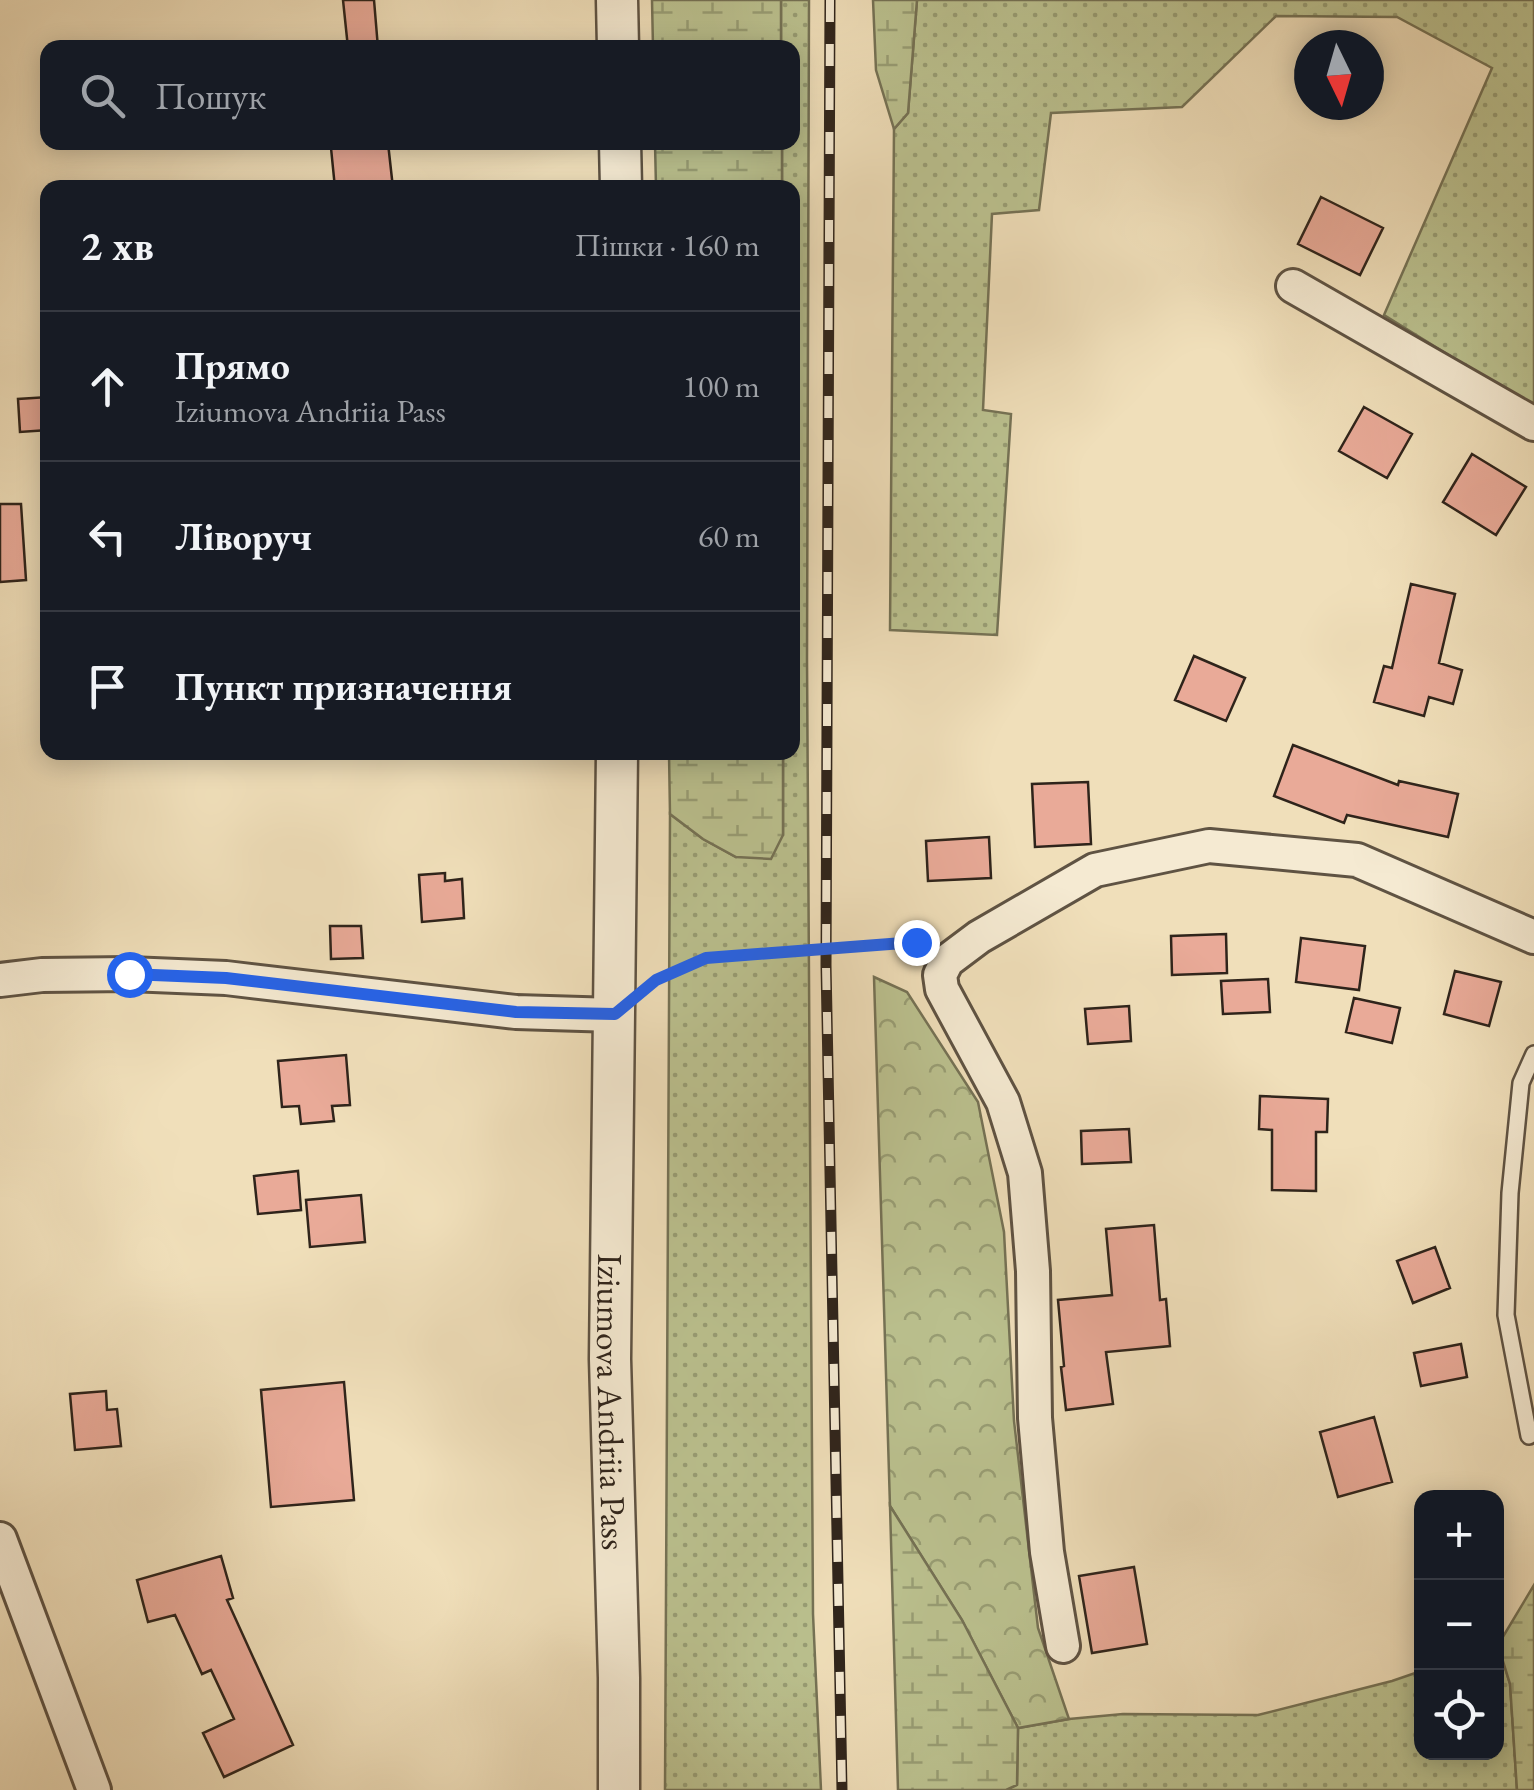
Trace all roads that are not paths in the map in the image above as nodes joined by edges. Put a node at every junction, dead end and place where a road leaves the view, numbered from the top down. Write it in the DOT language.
graph roads {
  1 [pos="618,0"];
  2 [pos="618,40"];
  3 [pos="620,150"];
  4 [pos="621,180"];
  5 [pos="1293,286"];
  6 [pos="1534,424"];
  7 [pos="617,760"];
  8 [pos="1534,937"];
  9 [pos="0,980"];
  10 [pos="615,1014"];
  11 [pos="1534,1054"];
  12 [pos="1529,1436"];
  13 [pos="0,1539"];
  14 [pos="1063,1646"];
  15 [pos="94,1790"];
  16 [pos="619,1790"];
  1 -- 2 [label="street"];
  3 -- 4 [label="street"];
  5 -- 6 [label="street"];
  7 -- 10 [label="street, Iziumova Andriia Pass"];
  8 -- 14 [label="street"];
  9 -- 10 [label="street"];
  10 -- 16 [label="street, Iziumova Andriia Pass"];
  11 -- 12 [label="lane"];
  13 -- 15 [label="street"];
}
